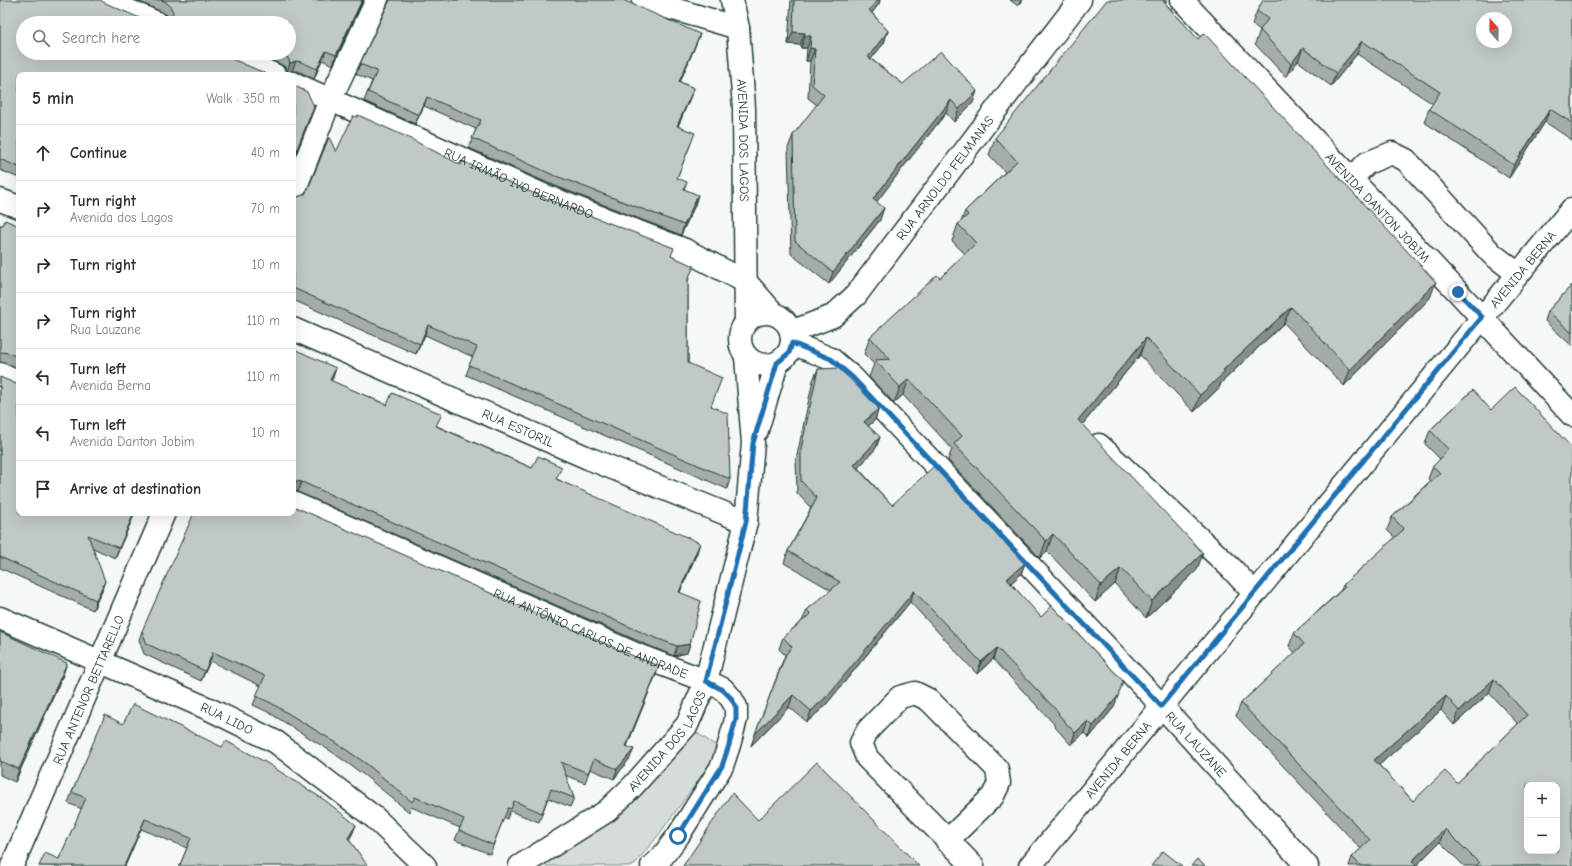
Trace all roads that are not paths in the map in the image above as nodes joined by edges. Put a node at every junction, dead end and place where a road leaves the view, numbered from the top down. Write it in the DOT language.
graph roads {
  1 [pos="105,0"];
  2 [pos="377,0"];
  3 [pos="643,0"];
  4 [pos="732,0"];
  5 [pos="1080,0"];
  6 [pos="1182,0"];
  7 [pos="141,16"];
  8 [pos="738,28"];
  9 [pos="241,60"];
  10 [pos="268,72"];
  11 [pos="296,84"];
  12 [pos="330,100"];
  13 [pos="1351,179"];
  14 [pos="296,186"];
  15 [pos="0,200"];
  16 [pos="16,207"];
  17 [pos="1572,210"];
  18 [pos="1518,274"];
  19 [pos="746,282"];
  20 [pos="774,314"];
  21 [pos="1482,317"];
  22 [pos="746,321"];
  23 [pos="296,330"];
  24 [pos="792,338"];
  25 [pos="746,357"];
  26 [pos="777,363"];
  27 [pos="0,374"];
  28 [pos="16,382"];
  29 [pos="1572,415"];
  30 [pos="753,443"];
  31 [pos="1099,445"];
  32 [pos="296,504"];
  33 [pos="163,516"];
  34 [pos="746,522"];
  35 [pos="1254,593"];
  36 [pos="0,618"];
  37 [pos="100,662"];
  38 [pos="706,681"];
  39 [pos="1161,706"];
  40 [pos="947,840"];
  41 [pos="12,866"];
  42 [pos="425,866"];
  43 [pos="520,866"];
  44 [pos="652,866"];
  45 [pos="973,866"];
  46 [pos="1030,866"];
  47 [pos="1307,866"];
  1 -- 7 [label="street"];
  2 -- 12 [label="street"];
  3 -- 8 [label="street"];
  4 -- 8 [label="street, AVENIDA DOS LAGOS"];
  5 -- 24 [label="street, RUA ARNOLDO FELMANAS"];
  6 -- 13 [label="street, AVENIDA DANTON JOBIM"];
  8 -- 19 [label="street, AVENIDA DOS LAGOS"];
  9 -- 10 [label="street"];
  11 -- 12 [label="street, RUA IRMÃO IVO BERNARDO"];
  12 -- 14 [label="street"];
  12 -- 19 [label="street, RUA IRMÃO IVO BERNARDO"];
  13 -- 18 [label="street"];
  13 -- 21 [label="street, AVENIDA DANTON JOBIM"];
  15 -- 16 [label="street"];
  17 -- 18 [label="street, AVENIDA BERNA"];
  18 -- 21 [label="street, AVENIDA BERNA"];
  19 -- 20 [label="street"];
  19 -- 22 [label="street, AVENIDA DOS LAGOS"];
  20 -- 22 [label="street"];
  20 -- 24 [label="street"];
  21 -- 29 [label="street, AVENIDA DANTON JOBIM"];
  21 -- 35 [label="street, AVENIDA BERNA"];
  22 -- 25 [label="street"];
  23 -- 34 [label="street, RUA ESTORIL"];
  24 -- 26 [label="street"];
  24 -- 39 [label="street, RUA LAUZANE"];
  25 -- 26 [label="street"];
  25 -- 30 [label="street, AVENIDA DOS LAGOS"];
  26 -- 30 [label="street, AVENIDA DOS LAGOS"];
  27 -- 28 [label="street"];
  30 -- 34 [label="street, AVENIDA DOS LAGOS"];
  31 -- 35 [label="street"];
  32 -- 38 [label="street, RUA ANTÔNIO CARLOS DE ANDRADE"];
  33 -- 37 [label="street, RUA ANTENOR BETTARELLO"];
  34 -- 38 [label="street, AVENIDA DOS LAGOS"];
  35 -- 39 [label="street, AVENIDA BERNA"];
  36 -- 37 [label="street, RUA LIDO"];
  37 -- 41 [label="street, RUA ANTENOR BETTARELLO"];
  37 -- 42 [label="street, RUA LIDO"];
  38 -- 43 [label="street, AVENIDA DOS LAGOS"];
  38 -- 44 [label="street, RUA ANTÔNIO CARLOS DE ANDRADE"];
  39 -- 46 [label="street, AVENIDA BERNA"];
  39 -- 47 [label="street, RUA LAUZANE"];
  40 -- 40 [label="street"];
  40 -- 45 [label="street"];
}
